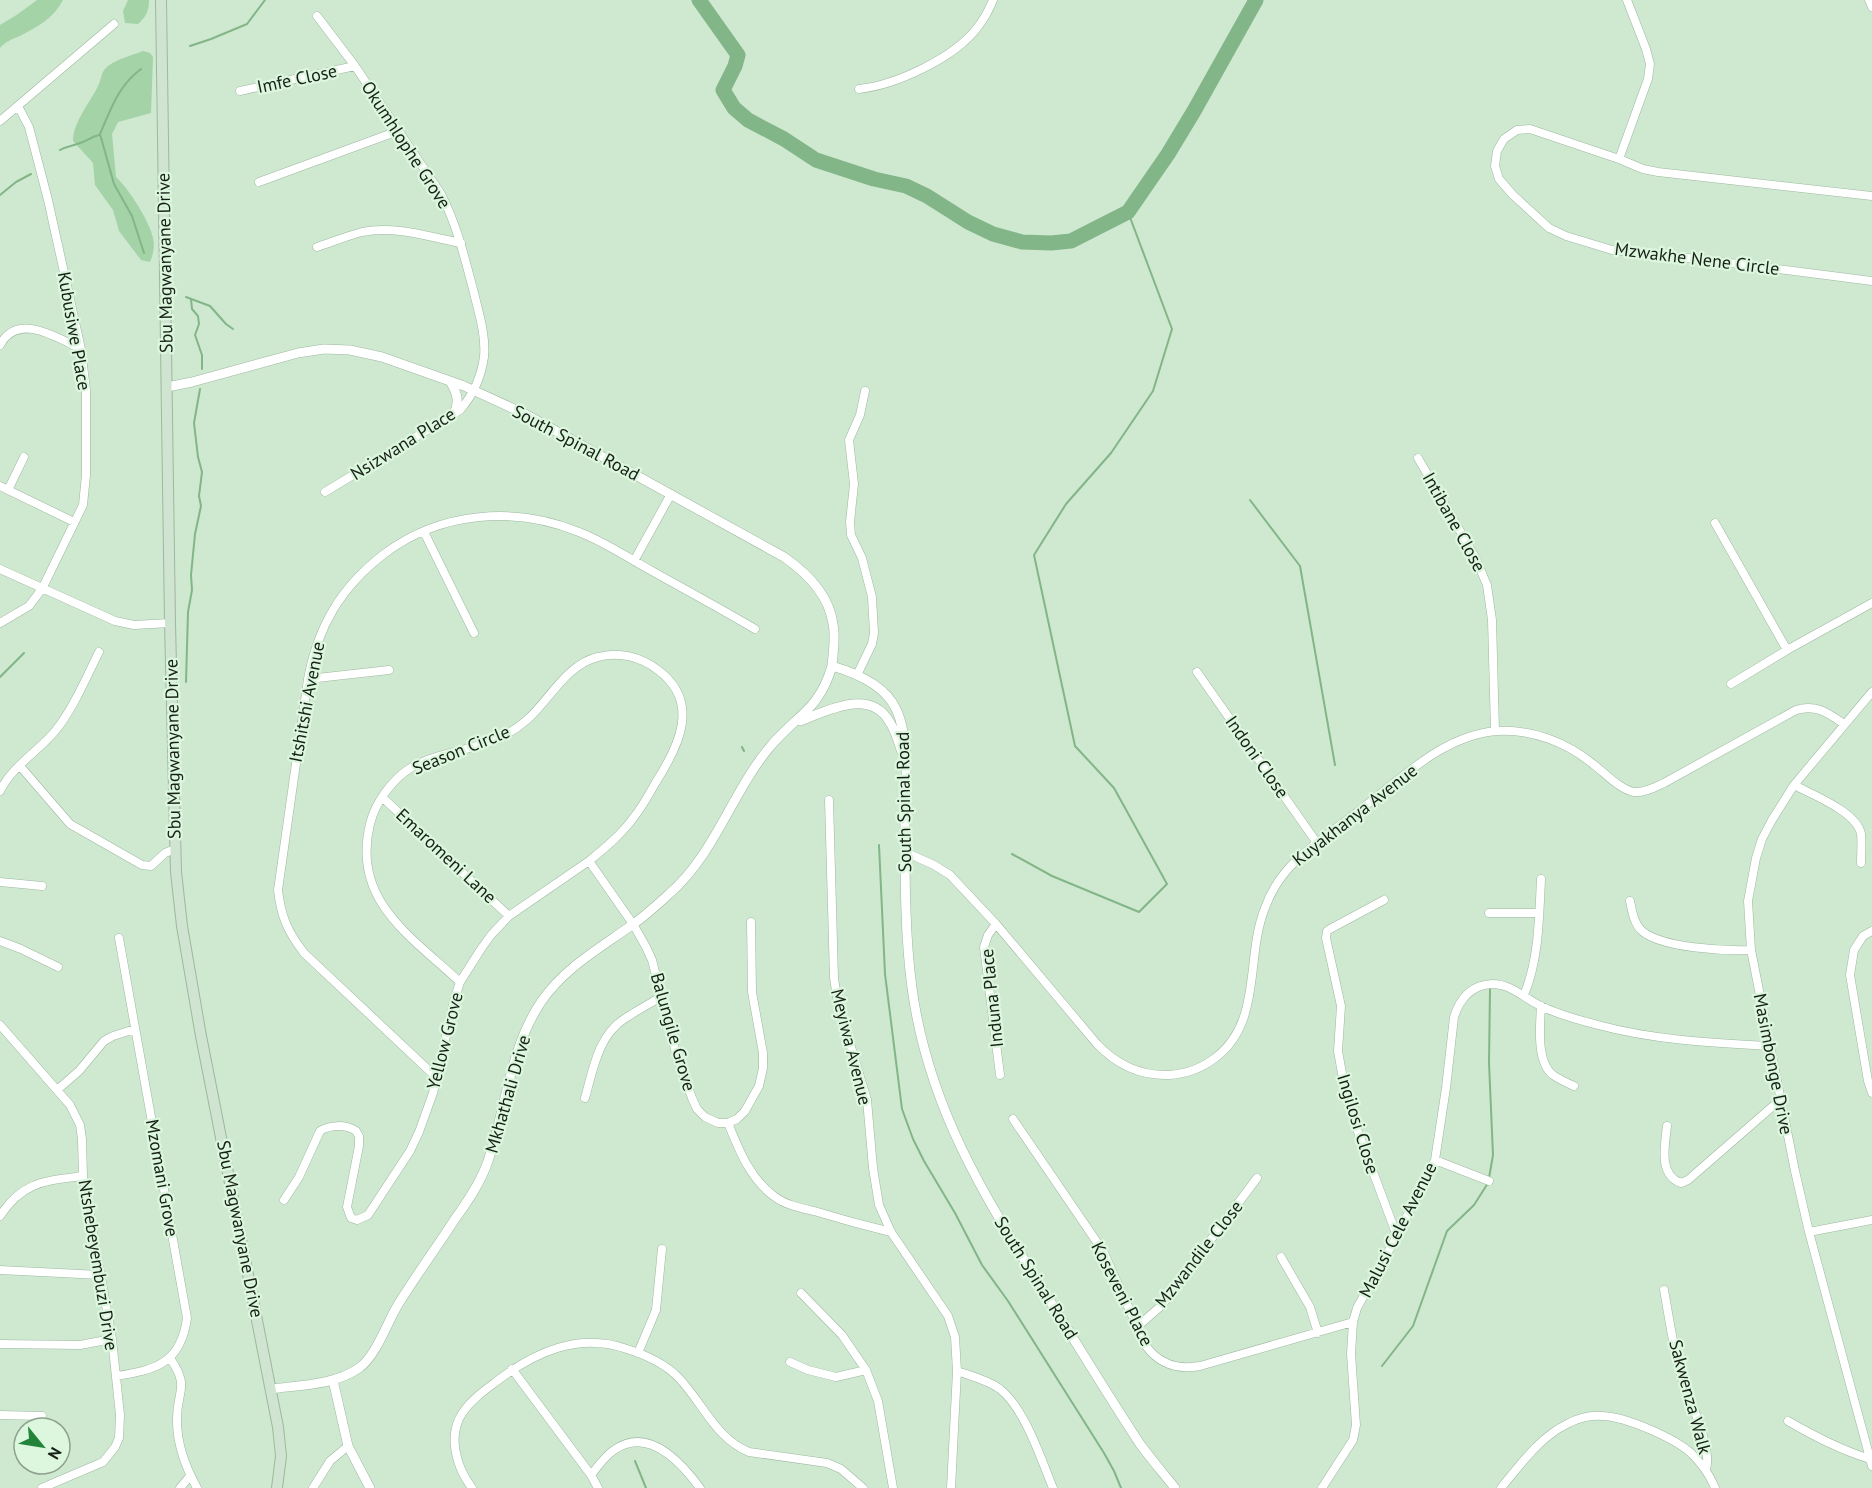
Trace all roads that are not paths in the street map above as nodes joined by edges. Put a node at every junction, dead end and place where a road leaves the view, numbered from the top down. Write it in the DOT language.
graph roads {
  1 [pos="161,0"];
  2 [pos="993,0"];
  3 [pos="1627,0"];
  4 [pos="1869,0"];
  5 [pos="1872,7"];
  6 [pos="316,16"];
  7 [pos="114,24"];
  8 [pos="355,66"];
  9 [pos="859,89"];
  10 [pos="240,91"];
  11 [pos="18,106"];
  12 [pos="0,121"];
  13 [pos="398,131"];
  14 [pos="1619,159"];
  15 [pos="259,182"];
  16 [pos="1872,196"];
  17 [pos="461,243"];
  18 [pos="317,248"];
  19 [pos="1872,281"];
  20 [pos="0,345"];
  21 [pos="81,349"];
  22 [pos="450,381"];
  23 [pos="167,387"];
  24 [pos="475,391"];
  25 [pos="865,391"];
  26 [pos="454,414"];
  27 [pos="24,458"];
  28 [pos="1418,458"];
  29 [pos="4,488"];
  30 [pos="325,492"];
  31 [pos="671,494"];
  32 [pos="74,522"];
  33 [pos="1715,523"];
  34 [pos="424,532"];
  35 [pos="634,561"];
  36 [pos="0,569"];
  37 [pos="42,589"];
  38 [pos="1872,603"];
  39 [pos="0,623"];
  40 [pos="170,623"];
  41 [pos="756,628"];
  42 [pos="474,633"];
  43 [pos="1787,650"];
  44 [pos="99,652"];
  45 [pos="832,666"];
  46 [pos="389,670"];
  47 [pos="1197,672"];
  48 [pos="857,675"];
  49 [pos="308,679"];
  50 [pos="1731,684"];
  51 [pos="1872,692"];
  52 [pos="795,722"];
  53 [pos="1844,724"];
  54 [pos="1495,731"];
  55 [pos="905,760"];
  56 [pos="20,766"];
  57 [pos="1794,785"];
  58 [pos="0,791"];
  59 [pos="382,796"];
  60 [pos="829,800"];
  61 [pos="1317,843"];
  62 [pos="175,849"];
  63 [pos="905,852"];
  64 [pos="589,861"];
  65 [pos="1861,863"];
  66 [pos="1541,879"];
  67 [pos="0,882"];
  68 [pos="42,886"];
  69 [pos="1384,900"];
  70 [pos="1630,901"];
  71 [pos="1489,913"];
  72 [pos="1539,913"];
  73 [pos="509,916"];
  74 [pos="751,922"];
  75 [pos="633,924"];
  76 [pos="996,924"];
  77 [pos="1872,931"];
  78 [pos="119,938"];
  79 [pos="0,941"];
  80 [pos="1751,950"];
  81 [pos="58,968"];
  82 [pos="460,982"];
  83 [pos="1524,995"];
  84 [pos="661,997"];
  85 [pos="1541,1006"];
  86 [pos="0,1025"];
  87 [pos="135,1029"];
  88 [pos="1770,1046"];
  89 [pos="1000,1075"];
  90 [pos="436,1077"];
  91 [pos="1574,1086"];
  92 [pos="57,1090"];
  93 [pos="1872,1093"];
  94 [pos="585,1098"];
  95 [pos="1780,1100"];
  96 [pos="1012,1119"];
  97 [pos="728,1123"];
  98 [pos="1667,1126"];
  99 [pos="1435,1160"];
  100 [pos="83,1176"];
  101 [pos="1257,1178"];
  102 [pos="1489,1181"];
  103 [pos="284,1200"];
  104 [pos="0,1216"];
  105 [pos="1872,1220"];
  106 [pos="891,1232"];
  107 [pos="1809,1232"];
  108 [pos="1397,1236"];
  109 [pos="662,1250"];
  110 [pos="1281,1257"];
  111 [pos="0,1270"];
  112 [pos="100,1275"];
  113 [pos="1664,1290"];
  114 [pos="801,1293"];
  115 [pos="1353,1322"];
  116 [pos="1137,1327"];
  117 [pos="1318,1333"];
  118 [pos="112,1339"];
  119 [pos="0,1344"];
  120 [pos="638,1353"];
  121 [pos="170,1358"];
  122 [pos="790,1362"];
  123 [pos="512,1369"];
  124 [pos="866,1370"];
  125 [pos="957,1371"];
  126 [pos="116,1376"];
  127 [pos="333,1380"];
  128 [pos="271,1389"];
  129 [pos="0,1415"];
  130 [pos="42,1416"];
  131 [pos="1788,1421"];
  132 [pos="348,1446"];
  133 [pos="1871,1462"];
  134 [pos="1706,1469"];
  135 [pos="591,1475"];
  136 [pos="190,1476"];
  137 [pos="42,1488"];
  138 [pos="180,1488"];
  139 [pos="197,1488"];
  140 [pos="277,1488"];
  141 [pos="313,1488"];
  142 [pos="370,1488"];
  143 [pos="472,1488"];
  144 [pos="598,1488"];
  145 [pos="700,1488"];
  146 [pos="863,1488"];
  147 [pos="893,1488"];
  148 [pos="951,1488"];
  149 [pos="1053,1488"];
  150 [pos="1175,1488"];
  151 [pos="1322,1488"];
  152 [pos="1501,1488"];
  153 [pos="1715,1488"];
  1 -- 23 [label="main road, Sbu Magwanyane Drive"];
  2 -- 9 [label="street"];
  3 -- 14 [label="street"];
  4 -- 5 [label="street"];
  6 -- 8 [label="street, Okumhlophe Grove"];
  7 -- 11 [label="street"];
  8 -- 10 [label="street, Imfe Close"];
  8 -- 13 [label="street, Okumhlophe Grove"];
  11 -- 12 [label="street"];
  11 -- 21 [label="street, Kubusiwe Place"];
  13 -- 15 [label="street"];
  13 -- 17 [label="street, Okumhlophe Grove"];
  14 -- 16 [label="street, Mzwakhe Nene Circle"];
  14 -- 19 [label="street, Mzwakhe Nene Circle"];
  17 -- 18 [label="street"];
  17 -- 24 [label="street, Okumhlophe Grove"];
  20 -- 21 [label="street"];
  21 -- 32 [label="street, Kubusiwe Place"];
  22 -- 23 [label="street, South Spinal Road"];
  22 -- 24 [label="street, South Spinal Road"];
  22 -- 26 [label="street"];
  23 -- 40 [label="main road, Sbu Magwanyane Drive"];
  24 -- 26 [label="street, Nsizwana Place"];
  24 -- 31 [label="street, South Spinal Road"];
  25 -- 48 [label="street"];
  26 -- 30 [label="street, Nsizwana Place"];
  27 -- 29 [label="street"];
  28 -- 54 [label="street, Intibane Close"];
  29 -- 32 [label="street"];
  31 -- 35 [label="street"];
  31 -- 45 [label="street, South Spinal Road"];
  32 -- 37 [label="street, Kubusiwe Place"];
  33 -- 43 [label="street"];
  34 -- 35 [label="street, Itshitshi Avenue"];
  34 -- 42 [label="street"];
  34 -- 49 [label="street, Itshitshi Avenue"];
  35 -- 41 [label="street, Itshitshi Avenue"];
  36 -- 37 [label="street"];
  37 -- 39 [label="street, Kubusiwe Place"];
  37 -- 40 [label="street"];
  38 -- 43 [label="street"];
  40 -- 62 [label="main road, Sbu Magwanyane Drive"];
  43 -- 50 [label="street"];
  44 -- 56 [label="street"];
  45 -- 48 [label="street, South Spinal Road"];
  45 -- 52 [label="street, Mkhathali Drive"];
  46 -- 49 [label="street"];
  47 -- 61 [label="street, Indoni Close"];
  48 -- 55 [label="street, South Spinal Road"];
  49 -- 90 [label="street, Itshitshi Avenue"];
  51 -- 53 [label="street, Masimbonge Drive"];
  52 -- 55 [label="street"];
  52 -- 75 [label="street, Mkhathali Drive"];
  53 -- 54 [label="street, Kuyakhanya Avenue"];
  53 -- 57 [label="street, Masimbonge Drive"];
  54 -- 61 [label="street, Kuyakhanya Avenue"];
  55 -- 63 [label="street, South Spinal Road"];
  56 -- 58 [label="street"];
  56 -- 62 [label="street"];
  57 -- 65 [label="street"];
  57 -- 80 [label="street, Masimbonge Drive"];
  59 -- 64 [label="street, Season Circle"];
  59 -- 73 [label="street, Emaromeni Lane"];
  59 -- 82 [label="street, Season Circle"];
  60 -- 106 [label="street, Meyiwa Avenue"];
  61 -- 76 [label="street, Kuyakhanya Avenue"];
  62 -- 128 [label="main road, Sbu Magwanyane Drive"];
  63 -- 76 [label="street, Kuyakhanya Avenue"];
  63 -- 150 [label="street, South Spinal Road"];
  64 -- 73 [label="street, Yellow Grove"];
  64 -- 75 [label="street"];
  66 -- 72 [label="street"];
  67 -- 68 [label="street"];
  69 -- 108 [label="street, Ingilosi Close"];
  70 -- 80 [label="street"];
  71 -- 72 [label="street"];
  72 -- 83 [label="street"];
  73 -- 82 [label="street, Yellow Grove"];
  74 -- 97 [label="street"];
  75 -- 84 [label="street, Balungile Grove"];
  75 -- 127 [label="street, Mkhathali Drive"];
  76 -- 89 [label="street, Induna Place"];
  77 -- 93 [label="street"];
  78 -- 87 [label="street, Mzomani Grove"];
  79 -- 81 [label="street"];
  80 -- 88 [label="street, Masimbonge Drive"];
  82 -- 90 [label="street, Yellow Grove"];
  83 -- 85 [label="street, Malusi Cele Avenue"];
  83 -- 99 [label="street, Malusi Cele Avenue"];
  84 -- 94 [label="street"];
  84 -- 97 [label="street, Balungile Grove"];
  85 -- 88 [label="street, Malusi Cele Avenue"];
  85 -- 91 [label="street"];
  86 -- 92 [label="street, Ntshebeyembuzi Drive"];
  87 -- 92 [label="street"];
  87 -- 121 [label="street, Mzomani Grove"];
  88 -- 95 [label="street, Masimbonge Drive"];
  90 -- 103 [label="street, Yellow Grove"];
  92 -- 100 [label="street, Ntshebeyembuzi Drive"];
  95 -- 98 [label="street"];
  95 -- 107 [label="street, Masimbonge Drive"];
  96 -- 116 [label="street, Koseveni Place"];
  97 -- 106 [label="street"];
  99 -- 102 [label="street"];
  99 -- 108 [label="street, Malusi Cele Avenue"];
  100 -- 104 [label="street"];
  100 -- 112 [label="street, Ntshebeyembuzi Drive"];
  101 -- 116 [label="street, Mzwandile Close"];
  105 -- 107 [label="street"];
  106 -- 125 [label="street, Meyiwa Avenue"];
  107 -- 133 [label="street, Masimbonge Drive"];
  108 -- 115 [label="street, Malusi Cele Avenue"];
  109 -- 120 [label="street"];
  110 -- 117 [label="street"];
  111 -- 112 [label="street"];
  112 -- 118 [label="street, Ntshebeyembuzi Drive"];
  113 -- 134 [label="street, Sakwenza Walk"];
  114 -- 124 [label="street"];
  115 -- 117 [label="street, Koseveni Place"];
  115 -- 151 [label="street, Malusi Cele Avenue"];
  116 -- 117 [label="street, Koseveni Place"];
  118 -- 119 [label="street"];
  118 -- 126 [label="street, Ntshebeyembuzi Drive"];
  120 -- 123 [label="street"];
  120 -- 146 [label="street"];
  121 -- 126 [label="street"];
  121 -- 136 [label="street"];
  122 -- 124 [label="street"];
  123 -- 135 [label="street"];
  123 -- 143 [label="street"];
  124 -- 147 [label="street"];
  125 -- 148 [label="street, Meyiwa Avenue"];
  125 -- 149 [label="street"];
  126 -- 137 [label="street, Ntshebeyembuzi Drive"];
  127 -- 128 [label="street, Mkhathali Drive"];
  127 -- 132 [label="street"];
  128 -- 140 [label="main road, Sbu Magwanyane Drive"];
  129 -- 130 [label="street"];
  131 -- 133 [label="street"];
  132 -- 141 [label="street"];
  132 -- 142 [label="street"];
  134 -- 152 [label="street"];
  134 -- 153 [label="street"];
  135 -- 144 [label="street"];
  135 -- 145 [label="street"];
  136 -- 138 [label="street"];
  136 -- 139 [label="street"];
}
